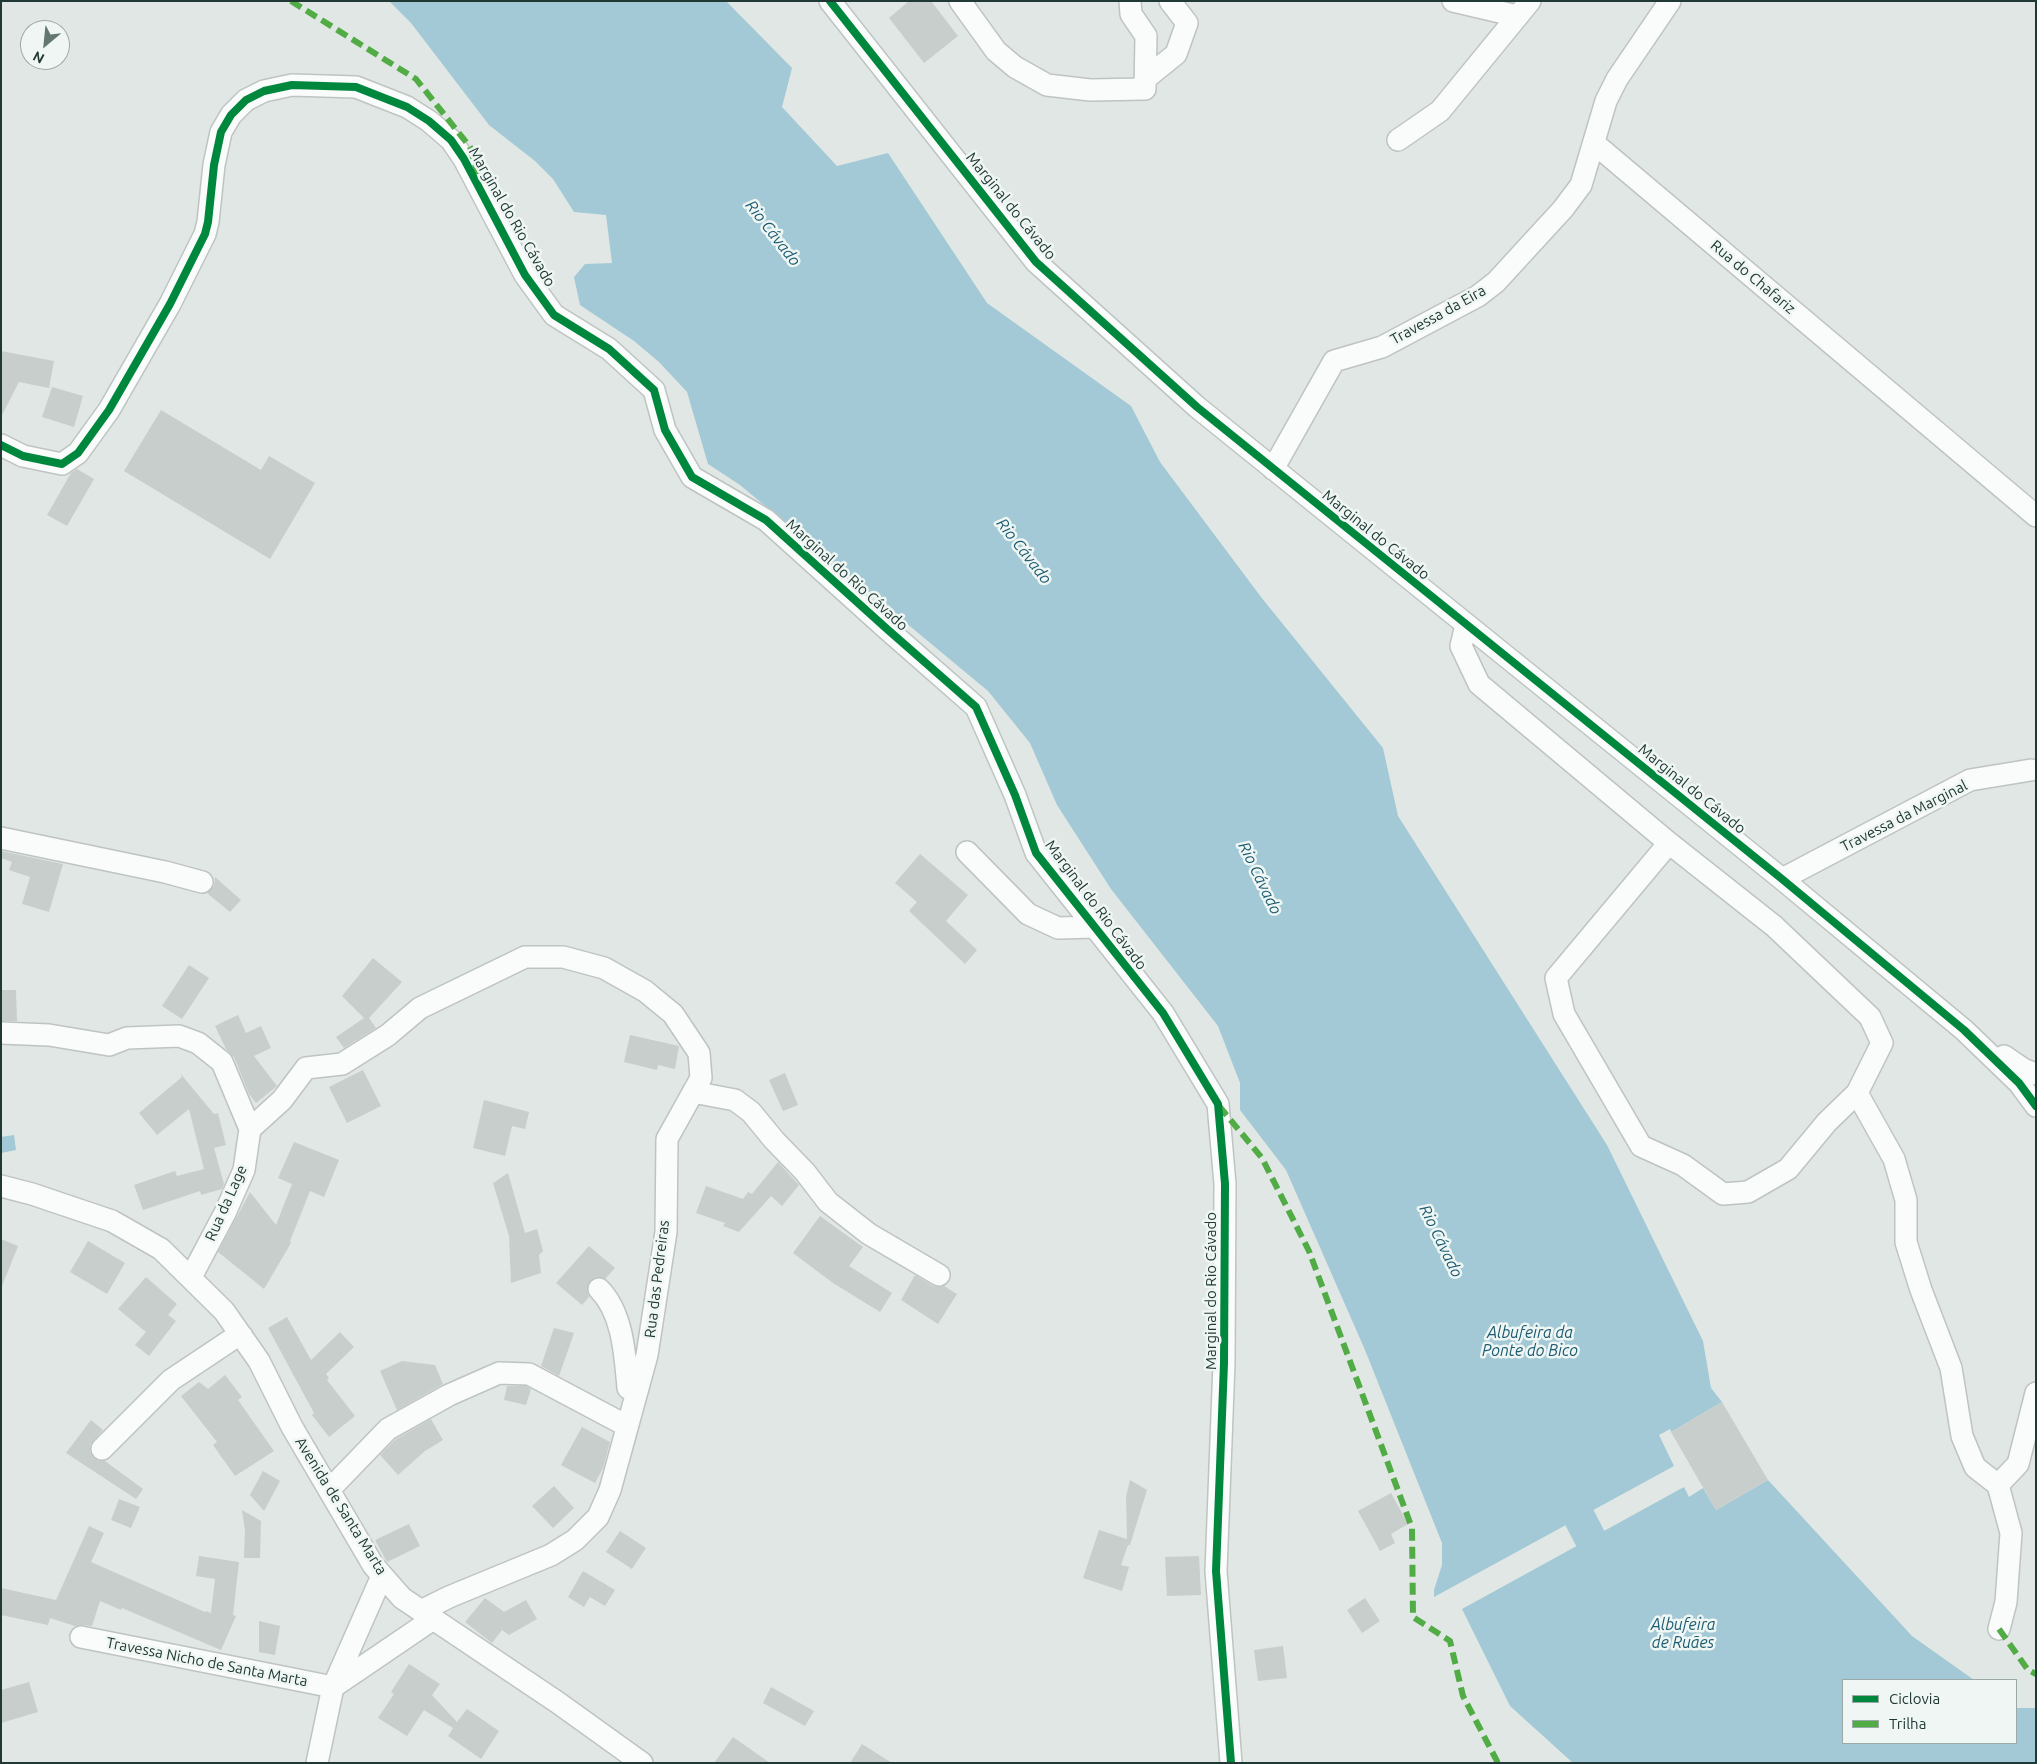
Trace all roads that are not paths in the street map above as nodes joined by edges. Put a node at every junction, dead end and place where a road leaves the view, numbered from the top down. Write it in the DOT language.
graph roads {
  1 [pos="830,1"];
  2 [pos="960,1"];
  3 [pos="1130,1"];
  4 [pos="1170,1"];
  5 [pos="1453,1"];
  6 [pos="1670,1"];
  7 [pos="1524,8"];
  8 [pos="1145,84"];
  9 [pos="1398,140"];
  10 [pos="1594,144"];
  11 [pos="1,445"];
  12 [pos="1273,469"];
  13 [pos="2036,516"];
  14 [pos="1466,625"];
  15 [pos="2031,770"];
  16 [pos="1,838"];
  17 [pos="1669,843"];
  18 [pos="967,852"];
  19 [pos="1782,879"];
  20 [pos="202,882"];
  21 [pos="1094,927"];
  22 [pos="1964,1030"];
  23 [pos="1,1034"];
  24 [pos="2036,1074"];
  25 [pos="693,1092"];
  26 [pos="1856,1094"];
  27 [pos="2036,1106"];
  28 [pos="250,1129"];
  29 [pos="1,1186"];
  30 [pos="189,1275"];
  31 [pos="939,1275"];
  32 [pos="599,1289"];
  33 [pos="242,1336"];
  34 [pos="638,1390"];
  35 [pos="2036,1393"];
  36 [pos="627,1426"];
  37 [pos="102,1450"];
  38 [pos="1998,1485"];
  39 [pos="329,1490"];
  40 [pos="382,1576"];
  41 [pos="427,1615"];
  42 [pos="1999,1629"];
  43 [pos="81,1637"];
  44 [pos="333,1687"];
  45 [pos="318,1763"];
  46 [pos="642,1763"];
  47 [pos="1231,1763"];
  1 -- 12 [label="street, Marginal do Cávado"];
  2 -- 8 [label="street"];
  3 -- 8 [label="street"];
  4 -- 8 [label="street"];
  5 -- 7 [label="street"];
  6 -- 10 [label="street"];
  7 -- 9 [label="street"];
  10 -- 12 [label="street, Travessa da Eira"];
  10 -- 13 [label="street, Rua do Chafariz"];
  11 -- 21 [label="street, Marginal do Rio Cávado"];
  12 -- 14 [label="street, Marginal do Cávado"];
  14 -- 17 [label="street"];
  14 -- 19 [label="street, Marginal do Cávado"];
  15 -- 19 [label="street, Travessa da Marginal"];
  16 -- 20 [label="street"];
  17 -- 26 [label="street"];
  17 -- 26 [label="street"];
  18 -- 21 [label="street"];
  19 -- 22 [label="street, Marginal do Cávado"];
  21 -- 47 [label="street, Marginal do Rio Cávado"];
  22 -- 24 [label="street"];
  22 -- 27 [label="street"];
  23 -- 28 [label="street"];
  25 -- 28 [label="street, Rua das Pedreiras"];
  25 -- 31 [label="street"];
  25 -- 34 [label="street, Rua das Pedreiras"];
  26 -- 38 [label="street"];
  28 -- 30 [label="street, Rua da Lage"];
  29 -- 30 [label="street, Avenida de Santa Marta"];
  30 -- 33 [label="street, Avenida de Santa Marta"];
  32 -- 34 [label="street"];
  33 -- 37 [label="street"];
  33 -- 39 [label="street, Avenida de Santa Marta"];
  34 -- 36 [label="street, Rua das Pedreiras"];
  35 -- 38 [label="street"];
  36 -- 39 [label="street"];
  36 -- 41 [label="street, Rua das Pedreiras"];
  38 -- 42 [label="street"];
  39 -- 40 [label="street, Avenida de Santa Marta"];
  40 -- 41 [label="street, Avenida de Santa Marta"];
  40 -- 44 [label="street"];
  41 -- 44 [label="street, Rua das Pedreiras"];
  41 -- 46 [label="street, Avenida de Santa Marta"];
  43 -- 44 [label="street, Travessa Nicho de Santa Marta"];
  44 -- 45 [label="street"];
}
